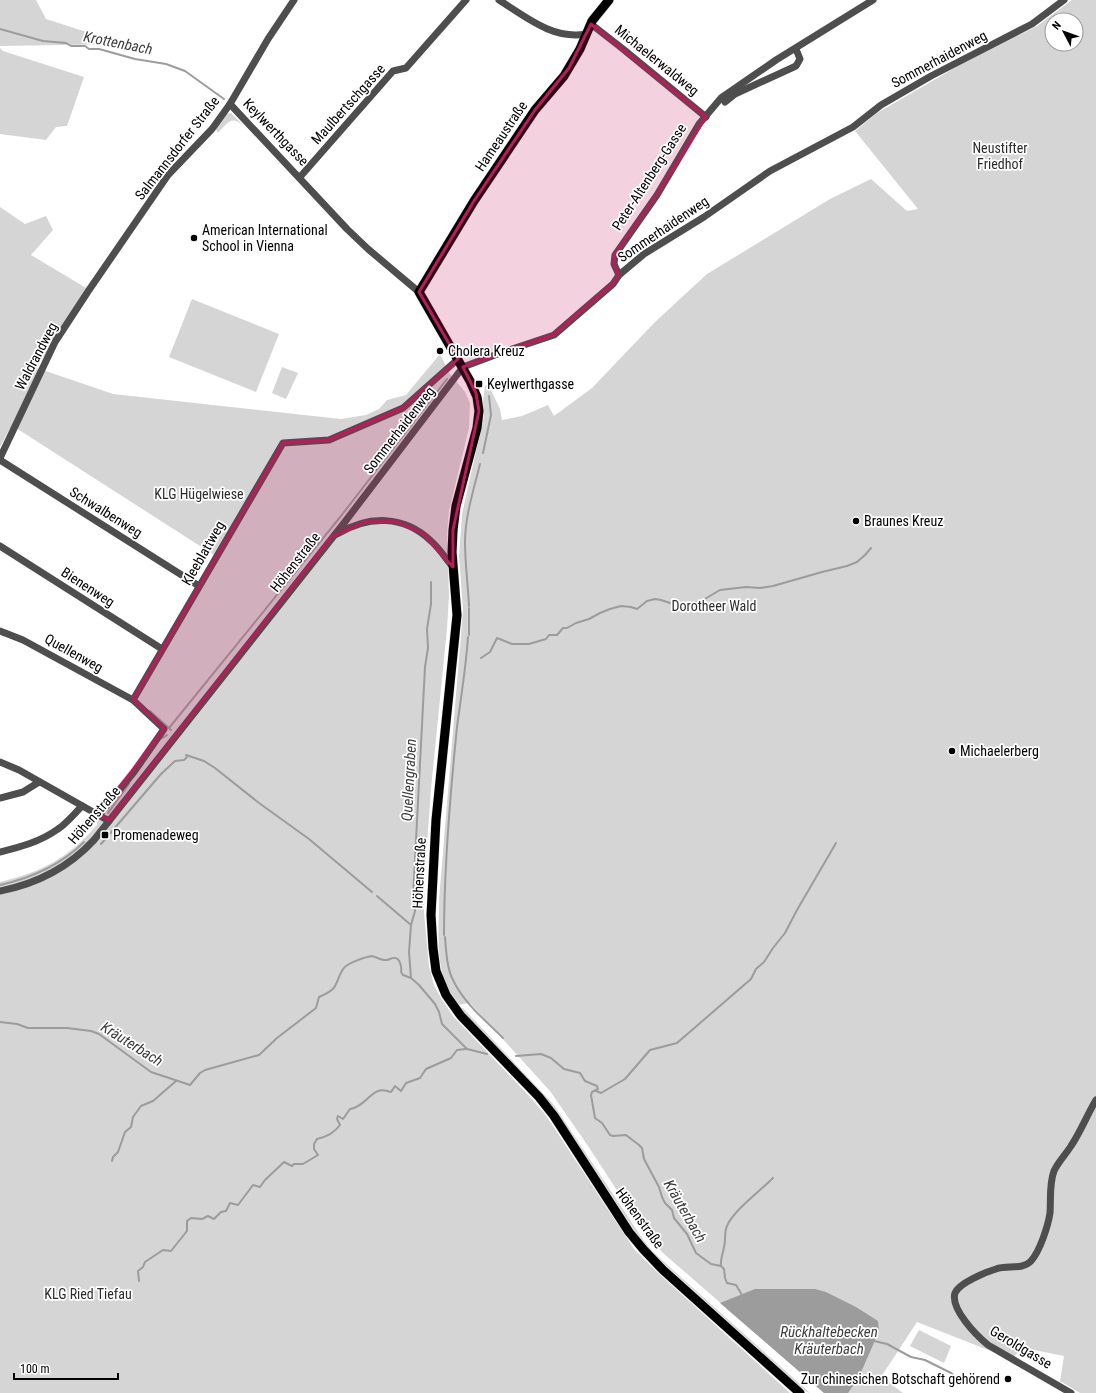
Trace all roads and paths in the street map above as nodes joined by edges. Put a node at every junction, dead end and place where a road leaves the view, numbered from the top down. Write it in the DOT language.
graph roads {
  1 [pos="294,0"];
  2 [pos="466,0"];
  3 [pos="499,0"];
  4 [pos="609,0"];
  5 [pos="873,0"];
  6 [pos="1064,0"];
  7 [pos="590,24"];
  8 [pos="586,34"];
  9 [pos="796,49"];
  10 [pos="230,104"];
  11 [pos="706,117"];
  12 [pos="300,177"];
  13 [pos="619,275"];
  14 [pos="89,290"];
  15 [pos="419,292"];
  16 [pos="458,359"];
  17 [pos="463,368"];
  18 [pos="0,459"];
  19 [pos="332,538"];
  20 [pos="0,546"];
  21 [pos="453,568"];
  22 [pos="199,586"];
  23 [pos="0,631"];
  24 [pos="162,650"];
  25 [pos="133,700"];
  26 [pos="0,762"];
  27 [pos="39,782"];
  28 [pos="0,798"];
  29 [pos="82,806"];
  30 [pos="100,815"];
  31 [pos="109,821"];
  32 [pos="0,852"];
  33 [pos="0,891"];
  34 [pos="1096,1100"];
  35 [pos="800,1393"];
  36 [pos="1071,1393"];
  1 -- 10 [label="street, Salmannsdorfer Straße"];
  2 -- 12 [label="street, Maulbertschgasse"];
  3 -- 8 [label="street"];
  4 -- 7 [label="main road, Hameaustraße"];
  5 -- 9 [label="street, Peter-Altenberg-Gasse"];
  6 -- 13 [label="street, Sommerhaidenweg"];
  7 -- 8 [label="main road, Hameaustraße"];
  7 -- 11 [label="street, Michaelerwaldweg"];
  8 -- 15 [label="main road, Hameaustraße"];
  9 -- 11 [label="street, Peter-Altenberg-Gasse"];
  9 -- 11 [label="street, Peter-Altenberg-Gasse"];
  10 -- 12 [label="street, Keylwerthgasse"];
  10 -- 14 [label="street, Salmannsdorfer Straße"];
  11 -- 13 [label="street, Peter-Altenberg-Gasse"];
  12 -- 15 [label="street, Keylwerthgasse"];
  13 -- 17 [label="street, Sommerhaidenweg"];
  14 -- 18 [label="street, Waldrandweg"];
  15 -- 16 [label="main road, Keylwerthgasse"];
  16 -- 17 [label="main road, Keylwerthgasse"];
  16 -- 22 [label="street, Kleeblattweg"];
  17 -- 19 [label="street, Sommerhaidenweg"];
  17 -- 21 [label="main road, Keylwerthgasse"];
  18 -- 22 [label="street, Schwalbenweg"];
  19 -- 21 [label="street, Höhenstraße"];
  19 -- 31 [label="street, Höhenstraße"];
  20 -- 24 [label="street, Bienenweg"];
  21 -- 35 [label="main road, Höhenstraße"];
  22 -- 24 [label="street, Kleeblattweg"];
  23 -- 25 [label="street, Quellenweg"];
  24 -- 25 [label="street, Kleeblattweg"];
  25 -- 30 [label="street"];
  26 -- 27 [label="street"];
  27 -- 28 [label="street"];
  27 -- 29 [label="street"];
  29 -- 30 [label="street"];
  29 -- 32 [label="street"];
  30 -- 31 [label="street"];
  31 -- 33 [label="street, Höhenstraße"];
  34 -- 36 [label="street, Geroldgasse"];
}
